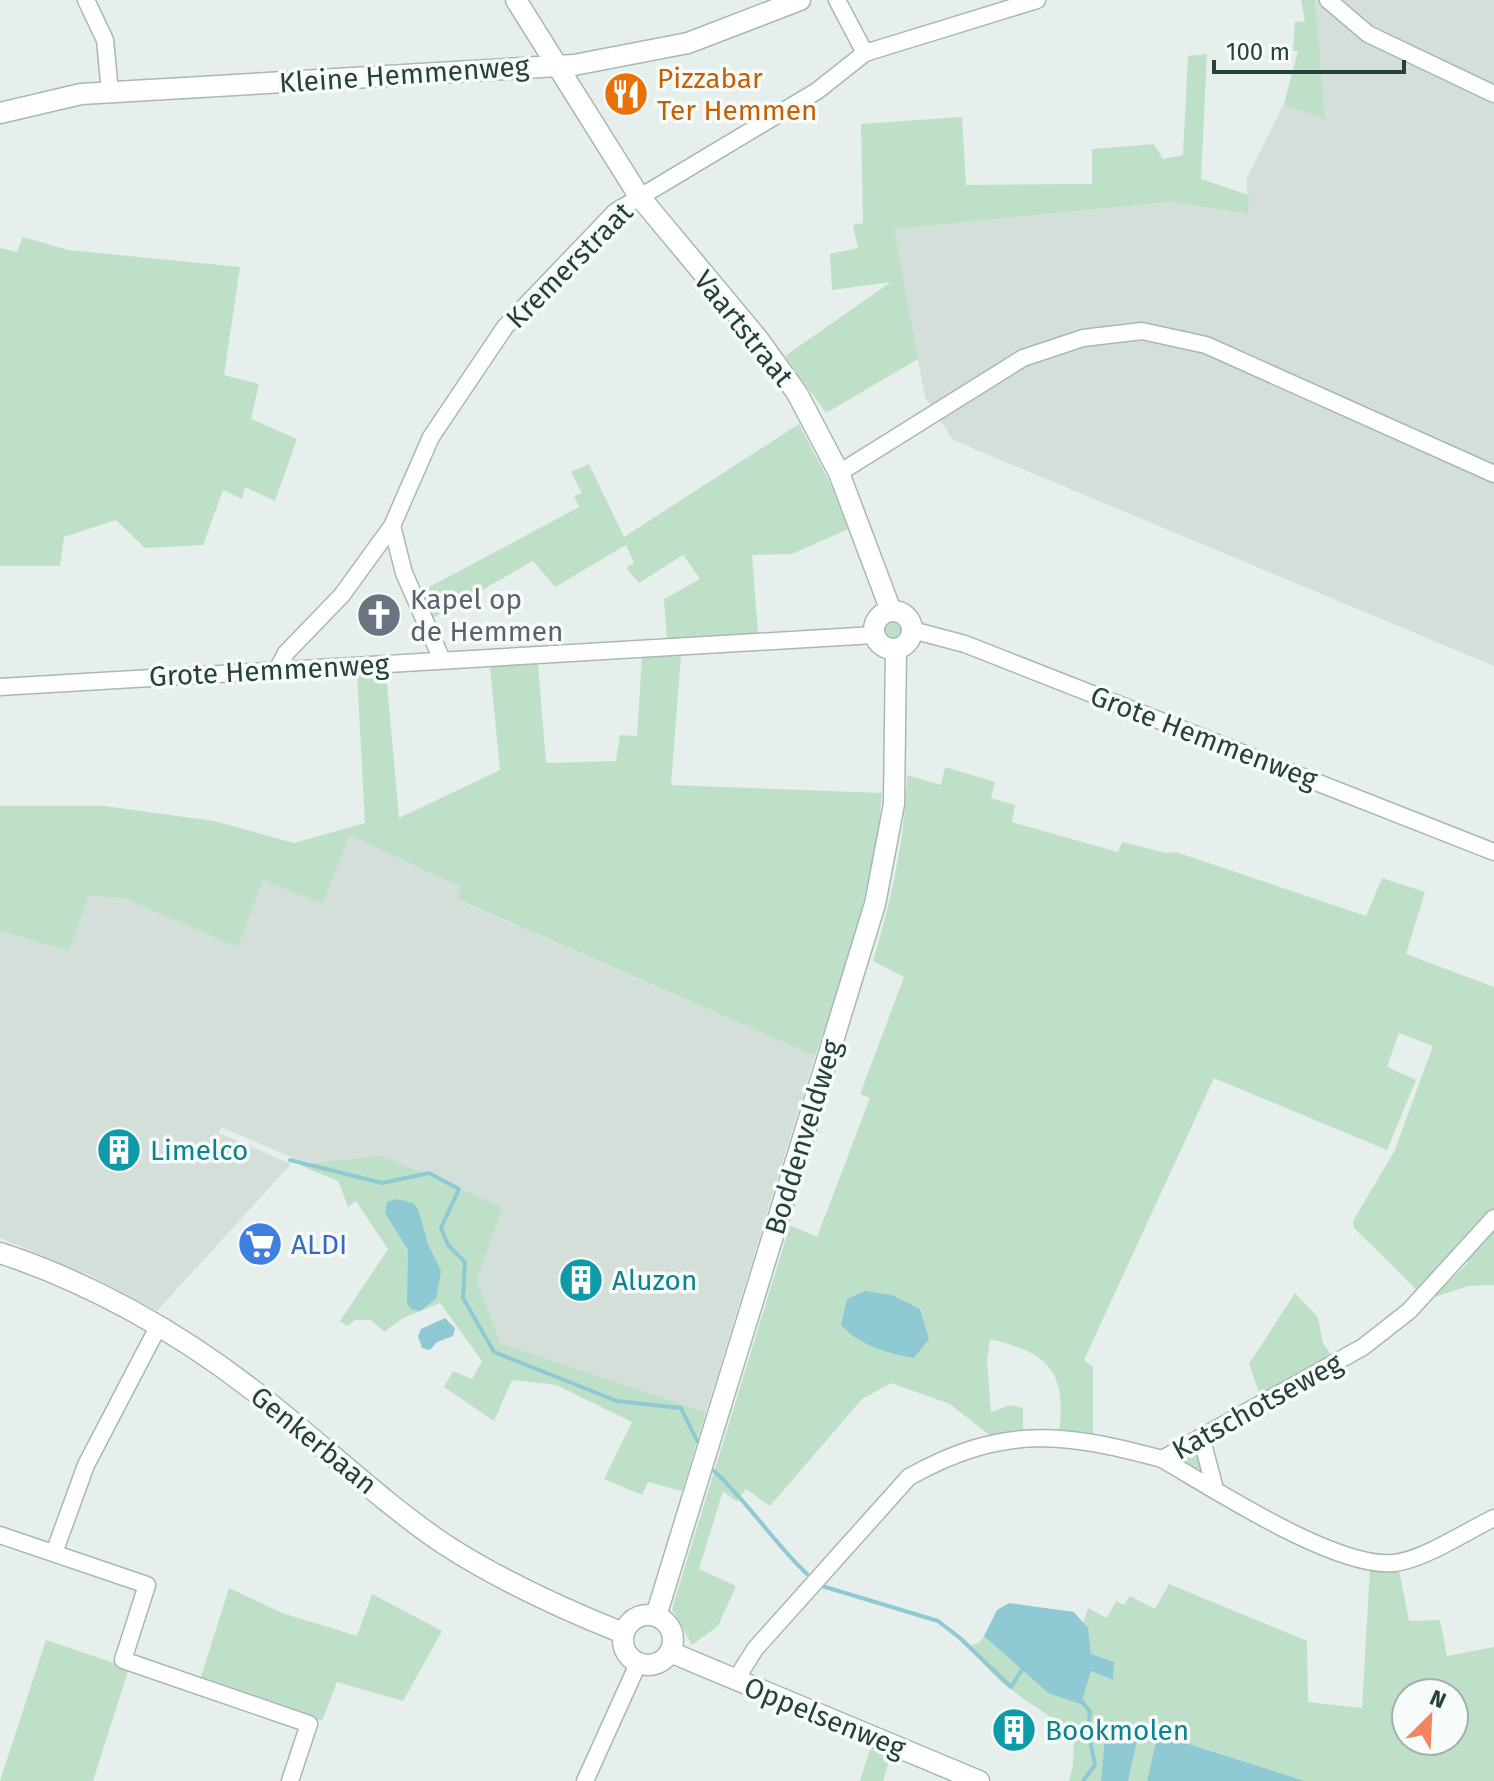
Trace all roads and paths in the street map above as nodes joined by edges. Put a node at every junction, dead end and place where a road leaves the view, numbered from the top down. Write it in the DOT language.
graph roads {
  1 [pos="86,0"];
  2 [pos="516,0"];
  3 [pos="800,0"];
  4 [pos="837,0"];
  5 [pos="1037,0"];
  6 [pos="1328,0"];
  7 [pos="865,53"];
  8 [pos="558,65"];
  9 [pos="110,92"];
  10 [pos="1494,94"];
  11 [pos="0,113"];
  12 [pos="639,196"];
  13 [pos="839,473"];
  14 [pos="1494,474"];
  15 [pos="392,526"];
  16 [pos="891,611"];
  17 [pos="912,630"];
  18 [pos="874,635"];
  19 [pos="896,649"];
  20 [pos="442,660"];
  21 [pos="278,668"];
  22 [pos="0,687"];
  23 [pos="1494,852"];
  24 [pos="1494,1218"];
  25 [pos="0,1253"];
  26 [pos="158,1327"];
  27 [pos="1202,1440"];
  28 [pos="1162,1459"];
  29 [pos="1215,1489"];
  30 [pos="1494,1518"];
  31 [pos="0,1535"];
  32 [pos="54,1553"];
  33 [pos="656,1616"];
  34 [pos="623,1633"];
  35 [pos="670,1652"];
  36 [pos="638,1664"];
  37 [pos="735,1681"];
  38 [pos="290,1781"];
  39 [pos="585,1781"];
  40 [pos="979,1781"];
  1 -- 9 [label="street"];
  2 -- 8 [label="street, Vaartstraat"];
  3 -- 8 [label="street, Kleine Hemmenweg"];
  4 -- 7 [label="street"];
  5 -- 7 [label="street, Kremerstraat"];
  6 -- 10 [label="street"];
  7 -- 12 [label="street, Kremerstraat"];
  8 -- 9 [label="street, Kleine Hemmenweg"];
  8 -- 12 [label="street, Vaartstraat"];
  9 -- 11 [label="street, Kleine Hemmenweg"];
  12 -- 13 [label="street, Vaartstraat"];
  12 -- 15 [label="street, Kremerstraat"];
  13 -- 14 [label="street"];
  13 -- 16 [label="street, Vaartstraat"];
  15 -- 20 [label="street"];
  15 -- 21 [label="street, Kremerstraat"];
  16 -- 17 [label="street, Grote Hemmenweg"];
  16 -- 18 [label="street"];
  17 -- 19 [label="street"];
  17 -- 23 [label="street, Grote Hemmenweg"];
  18 -- 19 [label="street"];
  18 -- 20 [label="street, Grote Hemmenweg"];
  19 -- 33 [label="street, Boddenveldweg"];
  20 -- 21 [label="street, Grote Hemmenweg"];
  21 -- 22 [label="street, Grote Hemmenweg"];
  24 -- 27 [label="street, Katschotseweg"];
  25 -- 26 [label="street, Genkerbaan"];
  26 -- 32 [label="street"];
  26 -- 34 [label="street, Genkerbaan"];
  27 -- 28 [label="street, Katschotseweg"];
  27 -- 29 [label="street"];
  28 -- 29 [label="street"];
  28 -- 37 [label="street, Katschotseweg"];
  29 -- 30 [label="street"];
  31 -- 32 [label="street"];
  32 -- 38 [label="street"];
  33 -- 34 [label="street"];
  33 -- 35 [label="street"];
  34 -- 36 [label="street"];
  35 -- 36 [label="street"];
  35 -- 37 [label="street, Oppelsenweg"];
  36 -- 39 [label="street"];
  37 -- 40 [label="street, Oppelsenweg"];
}
